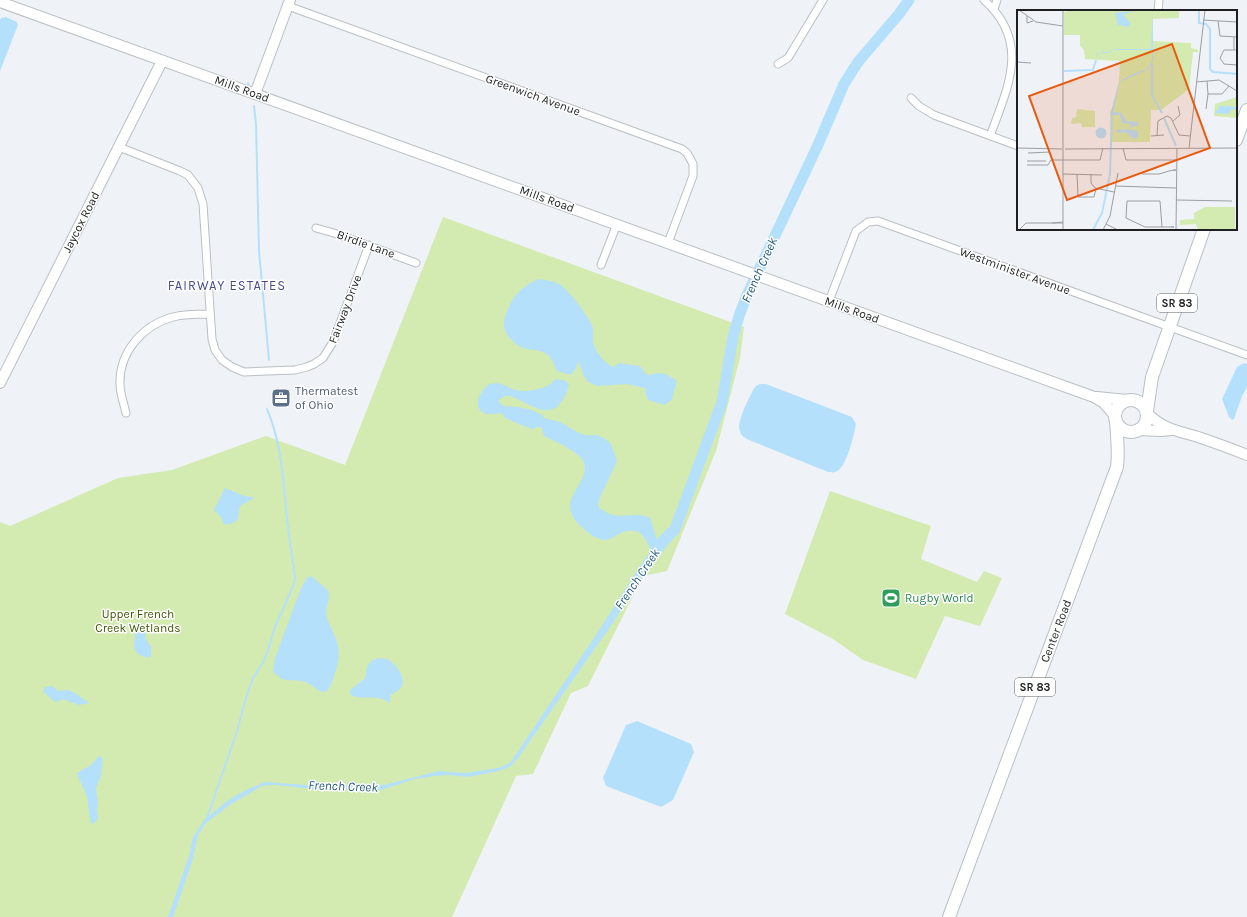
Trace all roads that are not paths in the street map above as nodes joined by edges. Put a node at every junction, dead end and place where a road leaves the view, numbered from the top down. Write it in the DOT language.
graph roads {
  1 [pos="823,0"];
  2 [pos="984,0"];
  3 [pos="997,0"];
  4 [pos="1159,0"];
  5 [pos="0,2"];
  6 [pos="289,3"];
  7 [pos="994,9"];
  8 [pos="1158,10"];
  9 [pos="162,60"];
  10 [pos="778,64"];
  11 [pos="255,94"];
  12 [pos="911,98"];
  13 [pos="1247,110"];
  14 [pos="990,136"];
  15 [pos="1237,137"];
  16 [pos="1017,146"];
  17 [pos="118,147"];
  18 [pos="617,224"];
  19 [pos="316,228"];
  20 [pos="1204,230"];
  21 [pos="668,243"];
  22 [pos="369,245"];
  23 [pos="416,263"];
  24 [pos="601,265"];
  25 [pos="829,301"];
  26 [pos="209,314"];
  27 [pos="1169,326"];
  28 [pos="1247,355"];
  29 [pos="1152,377"];
  30 [pos="0,382"];
  31 [pos="1094,397"];
  32 [pos="1129,400"];
  33 [pos="1147,412"];
  34 [pos="126,413"];
  35 [pos="1116,419"];
  36 [pos="1172,430"];
  37 [pos="1136,431"];
  38 [pos="1247,455"];
  39 [pos="1118,456"];
  40 [pos="949,917"];
  1 -- 10 [label="street"];
  2 -- 7 [label="street"];
  3 -- 7 [label="street"];
  4 -- 8 [label="street"];
  5 -- 9 [label="street, Mills Road"];
  6 -- 11 [label="street"];
  6 -- 21 [label="street, Greenwich Avenue"];
  7 -- 14 [label="street"];
  9 -- 11 [label="street, Mills Road"];
  9 -- 17 [label="street, Jaycox Road"];
  11 -- 18 [label="street, Mills Road"];
  12 -- 14 [label="street"];
  13 -- 15 [label="main road"];
  14 -- 16 [label="street"];
  17 -- 26 [label="street, Fairway Drive"];
  17 -- 30 [label="street, Jaycox Road"];
  18 -- 21 [label="street, Mills Road"];
  18 -- 24 [label="street"];
  19 -- 22 [label="street, Birdie Lane"];
  20 -- 27 [label="main road, SR 83"];
  21 -- 25 [label="street, Mills Road"];
  22 -- 23 [label="street, Birdie Lane"];
  22 -- 26 [label="street, Fairway Drive"];
  25 -- 27 [label="street, Westminister Avenue"];
  25 -- 31 [label="street, Mills Road"];
  26 -- 34 [label="street"];
  27 -- 28 [label="street, Westminister Avenue"];
  27 -- 29 [label="main road, SR 83"];
  29 -- 32 [label="main road, SR 83"];
  29 -- 33 [label="main road, SR 83"];
  31 -- 32 [label="street, Mills Road"];
  31 -- 35 [label="street, Mills Road"];
  32 -- 33 [label="main road"];
  32 -- 35 [label="main road"];
  33 -- 36 [label="street"];
  33 -- 37 [label="main road"];
  35 -- 37 [label="main road"];
  35 -- 39 [label="main road, Center Road / SR 83"];
  36 -- 37 [label="street"];
  36 -- 38 [label="street"];
  37 -- 39 [label="main road, Center Road / SR 83"];
  39 -- 40 [label="main road, Center Road / SR 83"];
}
